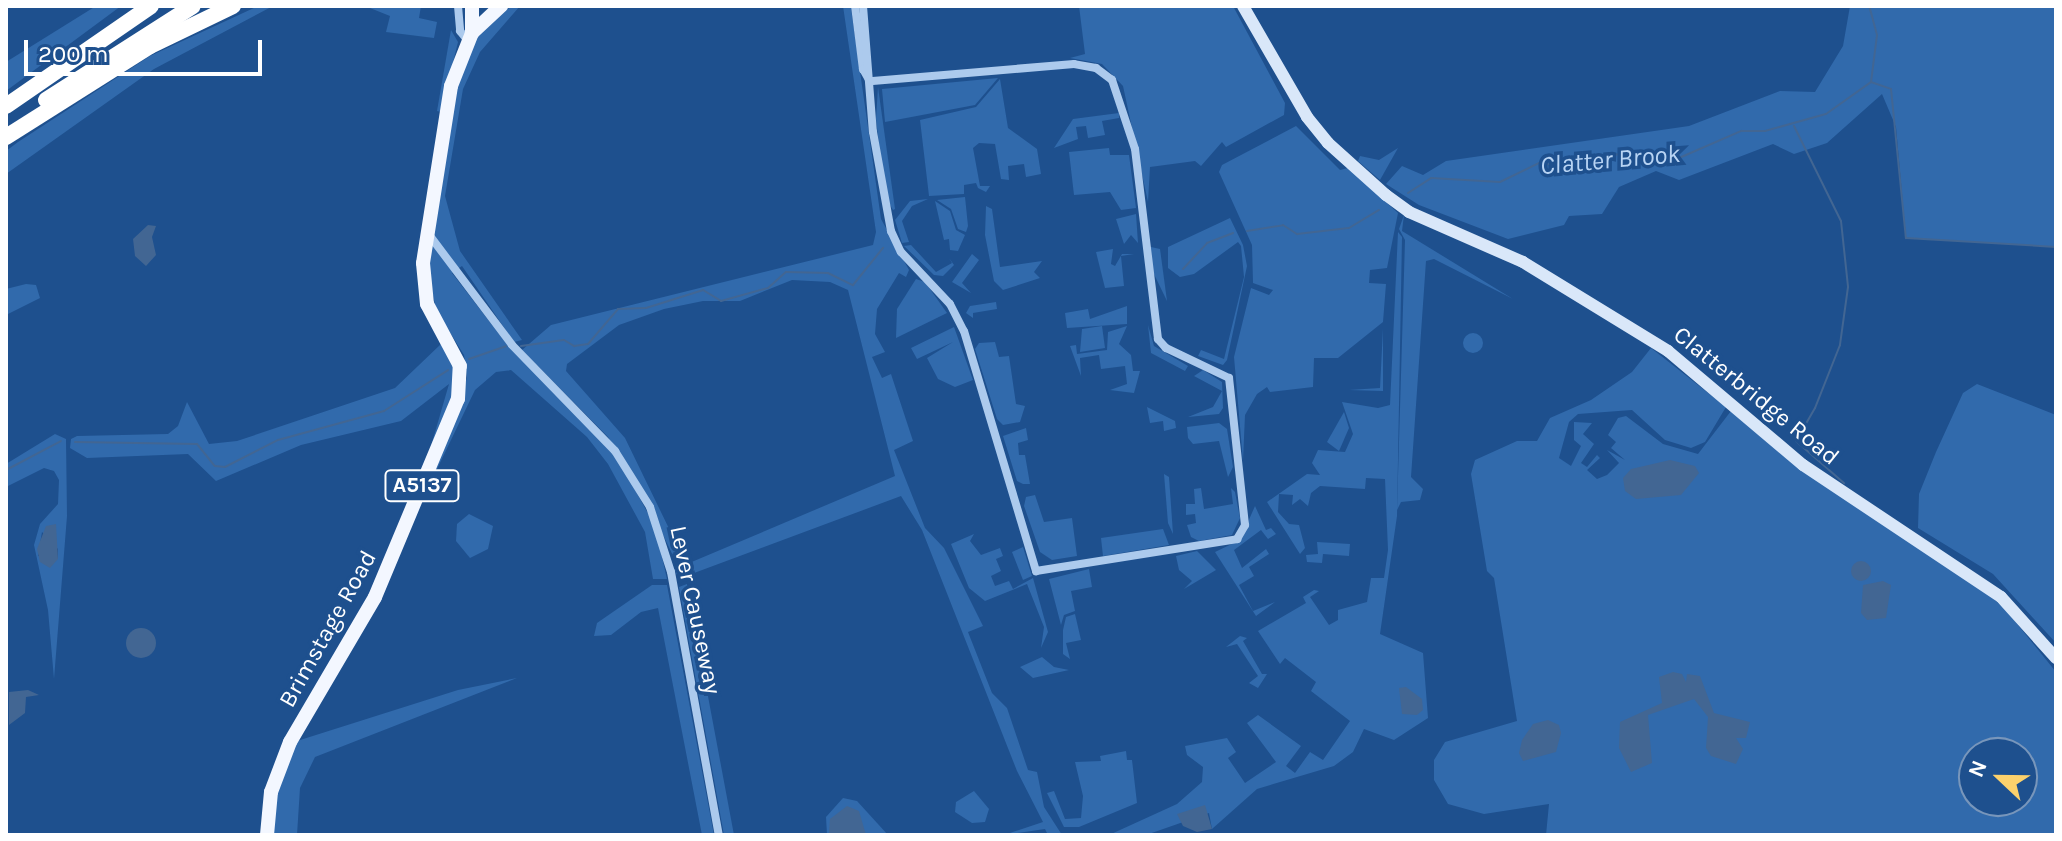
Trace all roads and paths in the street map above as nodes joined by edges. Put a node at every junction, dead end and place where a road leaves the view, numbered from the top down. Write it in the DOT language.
graph roads {
  1 [pos="136,6"];
  2 [pos="151,6"];
  3 [pos="193,6"];
  4 [pos="233,6"];
  5 [pos="458,6"];
  6 [pos="472,6"];
  7 [pos="501,6"];
  8 [pos="855,6"];
  9 [pos="863,6"];
  10 [pos="1243,6"];
  11 [pos="470,37"];
  12 [pos="54,71"];
  13 [pos="870,81"];
  14 [pos="6,106"];
  15 [pos="6,130"];
  16 [pos="6,137"];
  17 [pos="427,232"];
  18 [pos="2056,658"];
  19 [pos="267,835"];
  20 [pos="719,835"];
  1 -- 12 [label="highway"];
  2 -- 12 [label="highway"];
  3 -- 15 [label="highway"];
  4 -- 16 [label="highway"];
  5 -- 11 [label="street"];
  6 -- 11 [label="main road, Brimstage Road / A5137"];
  7 -- 11 [label="main road, Brimstage Road / A5137"];
  8 -- 13 [label="street"];
  9 -- 13 [label="street"];
  10 -- 18 [label="main road, Clatterbridge Road"];
  11 -- 17 [label="main road, Brimstage Road / A5137"];
  12 -- 14 [label="highway"];
  13 -- 13 [label="street"];
  17 -- 19 [label="main road, Brimstage Road / A5137"];
  17 -- 20 [label="street, Lever Causeway"];
}
